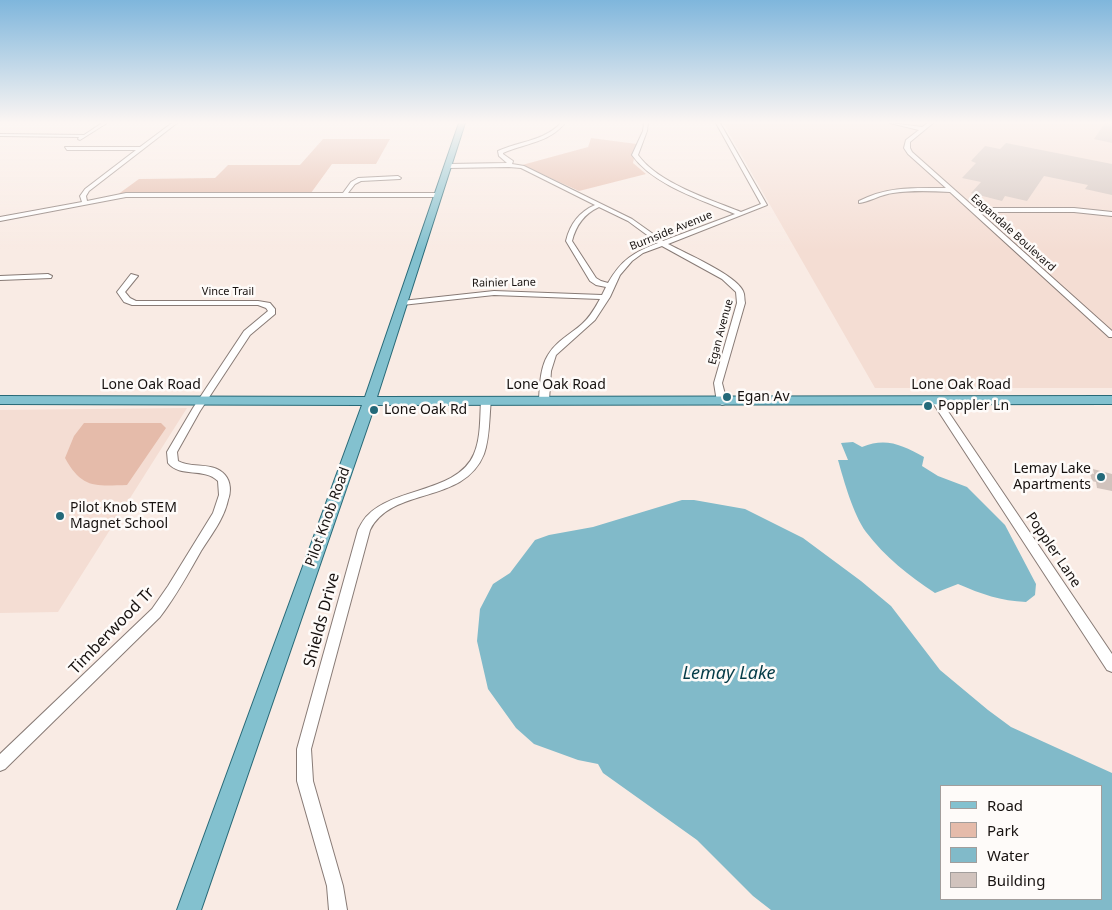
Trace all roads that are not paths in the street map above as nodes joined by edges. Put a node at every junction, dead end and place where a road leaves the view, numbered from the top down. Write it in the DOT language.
graph roads {
  1 [pos="119,165"];
  2 [pos="481,165"];
  3 [pos="512,165"];
  4 [pos="641,165"];
  5 [pos="742,165"];
  6 [pos="926,165"];
  7 [pos="448,166"];
  8 [pos="398,178"];
  9 [pos="952,190"];
  10 [pos="346,194"];
  11 [pos="438,195"];
  12 [pos="85,202"];
  13 [pos="861,202"];
  14 [pos="600,205"];
  15 [pos="973,210"];
  16 [pos="741,214"];
  17 [pos="1112,214"];
  18 [pos="0,219"];
  19 [pos="663,244"];
  20 [pos="48,276"];
  21 [pos="134,276"];
  22 [pos="0,278"];
  23 [pos="612,286"];
  24 [pos="606,297"];
  25 [pos="402,303"];
  26 [pos="1112,336"];
  27 [pos="0,400"];
  28 [pos="203,400"];
  29 [pos="370,400"];
  30 [pos="486,400"];
  31 [pos="544,400"];
  32 [pos="936,400"];
  33 [pos="1112,400"];
  34 [pos="722,402"];
  35 [pos="1112,666"];
  36 [pos="0,764"];
  37 [pos="189,910"];
  38 [pos="338,910"];
  1 -- 12 [label="street"];
  2 -- 7 [label="street, Egan Avenue"];
  3 -- 14 [label="street, Egan Avenue"];
  4 -- 16 [label="street"];
  5 -- 16 [label="street, Burnside Avenue"];
  6 -- 9 [label="street, Eagandale Boulevard"];
  7 -- 11 [label="main road, Pilot Knob Road"];
  8 -- 10 [label="street"];
  9 -- 13 [label="street"];
  9 -- 15 [label="street, Eagandale Boulevard"];
  10 -- 11 [label="street"];
  10 -- 12 [label="street"];
  11 -- 25 [label="main road, Pilot Knob Road"];
  12 -- 18 [label="street"];
  14 -- 19 [label="street, Egan Avenue"];
  14 -- 23 [label="street"];
  15 -- 17 [label="street"];
  15 -- 26 [label="street, Eagandale Boulevard"];
  16 -- 19 [label="street, Burnside Avenue"];
  19 -- 23 [label="street, Burnside Avenue"];
  19 -- 34 [label="street, Egan Avenue"];
  20 -- 22 [label="street"];
  21 -- 28 [label="street, Vince Trail"];
  23 -- 24 [label="street, Burnside Avenue"];
  24 -- 25 [label="street, Rainier Lane"];
  24 -- 31 [label="street, Burnside Avenue"];
  25 -- 29 [label="main road, Pilot Knob Road"];
  27 -- 28 [label="main road, Lone Oak Road"];
  28 -- 29 [label="main road, Lone Oak Road"];
  28 -- 36 [label="street, Timberwood Tr"];
  29 -- 30 [label="main road, Lone Oak Road"];
  29 -- 37 [label="main road, Pilot Knob Road"];
  30 -- 31 [label="main road, Lone Oak Road"];
  30 -- 38 [label="street, Shields Drive"];
  31 -- 34 [label="main road, Lone Oak Road"];
  32 -- 33 [label="main road, Lone Oak Road"];
  32 -- 34 [label="main road, Lone Oak Road"];
  32 -- 35 [label="street, Poppler Lane"];
}
